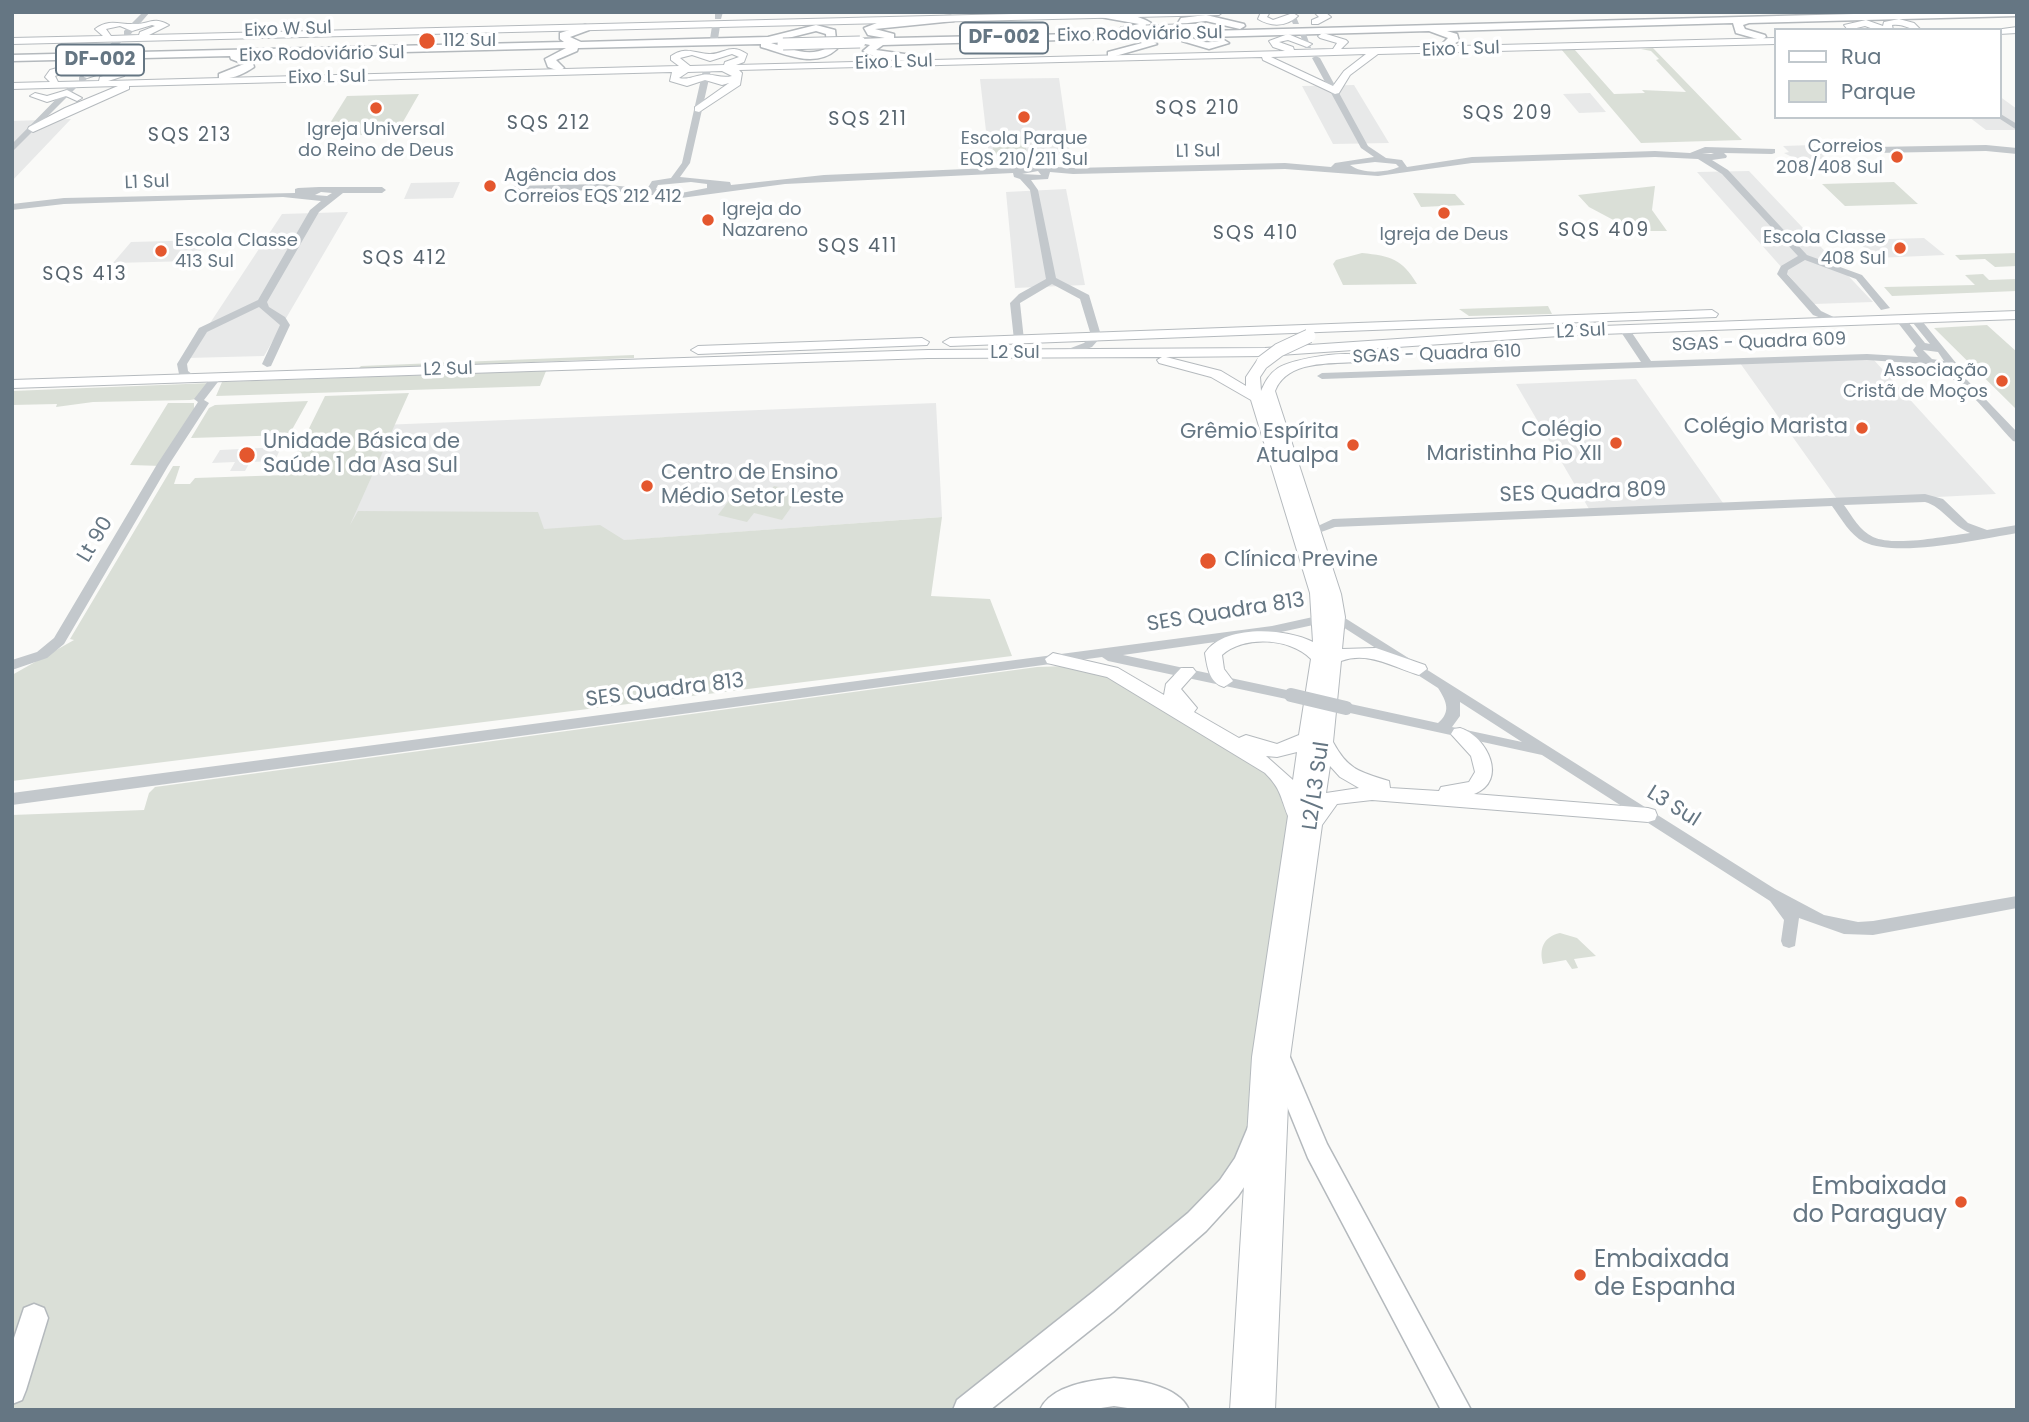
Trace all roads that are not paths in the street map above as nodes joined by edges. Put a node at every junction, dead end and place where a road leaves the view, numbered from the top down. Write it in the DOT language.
graph roads {
  1 [pos="134,12"];
  2 [pos="147,12"];
  3 [pos="160,12"];
  4 [pos="684,12"];
  5 [pos="750,12"];
  6 [pos="756,12"];
  7 [pos="1026,12"];
  8 [pos="1219,12"];
  9 [pos="1266,12"];
  10 [pos="1725,12"];
  11 [pos="1887,12"];
  12 [pos="690,13"];
  13 [pos="2017,13"];
  14 [pos="1984,14"];
  15 [pos="1094,15"];
  16 [pos="1117,15"];
  17 [pos="1293,17"];
  18 [pos="1317,17"];
  19 [pos="1437,17"];
  20 [pos="1748,18"];
  21 [pos="778,19"];
  22 [pos="950,19"];
  23 [pos="1872,19"];
  24 [pos="2017,19"];
  25 [pos="898,20"];
  26 [pos="657,22"];
  27 [pos="736,22"];
  28 [pos="697,23"];
  29 [pos="1181,26"];
  30 [pos="1418,26"];
  31 [pos="585,28"];
  32 [pos="1368,28"];
  33 [pos="1851,28"];
  34 [pos="1879,28"];
  35 [pos="1883,28"];
  36 [pos="1886,28"];
  37 [pos="1915,28"];
  38 [pos="129,30"];
  39 [pos="1253,30"];
  40 [pos="186,33"];
  41 [pos="1118,33"];
  42 [pos="107,35"];
  43 [pos="832,35"];
  44 [pos="59,36"];
  45 [pos="144,36"];
  46 [pos="261,36"];
  47 [pos="1323,36"];
  48 [pos="1761,37"];
  49 [pos="12,39"];
  50 [pos="895,39"];
  51 [pos="1186,39"];
  52 [pos="1773,39"];
  53 [pos="1773,39"];
  54 [pos="96,40"];
  55 [pos="117,42"];
  56 [pos="767,42"];
  57 [pos="1306,42"];
  58 [pos="1446,45"];
  59 [pos="577,47"];
  60 [pos="832,49"];
  61 [pos="1335,50"];
  62 [pos="125,51"];
  63 [pos="85,52"];
  64 [pos="1293,52"];
  65 [pos="1377,52"];
  66 [pos="1130,53"];
  67 [pos="106,54"];
  68 [pos="1112,54"];
  69 [pos="239,55"];
  70 [pos="1242,55"];
  71 [pos="182,56"];
  72 [pos="922,59"];
  73 [pos="1317,59"];
  74 [pos="903,60"];
  75 [pos="17,61"];
  76 [pos="709,63"];
  77 [pos="97,64"];
  78 [pos="115,66"];
  79 [pos="726,66"];
  80 [pos="769,66"];
  81 [pos="71,67"];
  82 [pos="688,67"];
  83 [pos="559,68"];
  84 [pos="641,71"];
  85 [pos="223,76"];
  86 [pos="87,79"];
  87 [pos="103,79"];
  88 [pos="141,83"];
  89 [pos="12,85"];
  90 [pos="64,86"];
  91 [pos="1335,90"];
  92 [pos="699,108"];
  93 [pos="2001,116"];
  94 [pos="34,128"];
  95 [pos="2017,128"];
  96 [pos="2013,145"];
  97 [pos="1365,148"];
  98 [pos="1986,148"];
  99 [pos="12,149"];
  100 [pos="1772,150"];
  101 [pos="1873,150"];
  102 [pos="1699,155"];
  103 [pos="1718,155"];
  104 [pos="1379,157"];
  105 [pos="1363,160"];
  106 [pos="1472,160"];
  107 [pos="686,163"];
  108 [pos="1444,163"];
  109 [pos="1403,165"];
  110 [pos="1349,167"];
  111 [pos="1725,172"];
  112 [pos="995,173"];
  113 [pos="1045,173"];
  114 [pos="978,174"];
  115 [pos="1020,175"];
  116 [pos="676,177"];
  117 [pos="699,178"];
  118 [pos="719,182"];
  119 [pos="643,185"];
  120 [pos="739,186"];
  121 [pos="625,188"];
  122 [pos="656,188"];
  123 [pos="512,189"];
  124 [pos="382,190"];
  125 [pos="1034,190"];
  126 [pos="708,191"];
  127 [pos="333,195"];
  128 [pos="314,199"];
  129 [pos="12,207"];
  130 [pos="1804,257"];
  131 [pos="1826,265"];
  132 [pos="1789,266"];
  133 [pos="1051,280"];
  134 [pos="1072,290"];
  135 [pos="1032,291"];
  136 [pos="262,302"];
  137 [pos="2017,303"];
  138 [pos="1973,305"];
  139 [pos="1946,306"];
  140 [pos="1885,308"];
  141 [pos="1815,311"];
  142 [pos="2017,315"];
  143 [pos="277,316"];
  144 [pos="231,317"];
  145 [pos="1961,317"];
  146 [pos="1981,317"];
  147 [pos="1907,318"];
  148 [pos="1736,320"];
  149 [pos="1837,321"];
  150 [pos="1378,326"];
  151 [pos="1619,330"];
  152 [pos="1096,336"];
  153 [pos="1019,340"];
  154 [pos="1473,340"];
  155 [pos="1920,347"];
  156 [pos="1937,347"];
  157 [pos="958,348"];
  158 [pos="1067,353"];
  159 [pos="1136,354"];
  160 [pos="1882,357"];
  161 [pos="1926,361"];
  162 [pos="1952,361"];
  163 [pos="267,364"];
  164 [pos="1938,364"];
  165 [pos="1642,365"];
  166 [pos="182,367"];
  167 [pos="325,368"];
  168 [pos="113,370"];
  169 [pos="12,373"];
  170 [pos="84,376"];
  171 [pos="1322,376"];
  172 [pos="216,378"];
  173 [pos="193,379"];
  174 [pos="103,382"];
  175 [pos="1963,382"];
  176 [pos="12,384"];
  177 [pos="1257,398"];
  178 [pos="2017,439"];
  179 [pos="1835,502"];
  180 [pos="1311,523"];
  181 [pos="2017,529"];
  182 [pos="1962,531"];
  183 [pos="1330,618"];
  184 [pos="1097,653"];
  185 [pos="1326,658"];
  186 [pos="1053,659"];
  187 [pos="12,665"];
  188 [pos="1419,669"];
  189 [pos="1187,673"];
  190 [pos="1224,681"];
  191 [pos="1442,684"];
  192 [pos="1440,729"];
  193 [pos="1460,734"];
  194 [pos="1315,741"];
  195 [pos="1551,754"];
  196 [pos="12,799"];
  197 [pos="1648,816"];
  198 [pos="1304,824"];
  199 [pos="1769,893"];
  200 [pos="2017,902"];
  201 [pos="1789,941"];
  202 [pos="1279,1057"];
  203 [pos="1257,1135"];
  204 [pos="34,1318"];
  205 [pos="12,1390"];
  206 [pos="967,1410"];
  207 [pos="1054,1410"];
  208 [pos="1175,1410"];
  209 [pos="1243,1410"];
  210 [pos="1262,1410"];
  211 [pos="1457,1410"];
  1 -- 44 [label="main road"];
  2 -- 38 [label="street"];
  3 -- 40 [label="main road"];
  4 -- 26 [label="main road"];
  5 -- 27 [label="main road"];
  6 -- 21 [label="main road"];
  7 -- 21 [label="main road, Eixo W Sul"];
  8 -- 16 [label="main road, Eixo W Sul"];
  9 -- 17 [label="main road"];
  10 -- 20 [label="highway"];
  11 -- 20 [label="highway, Eixo Rodoviário Sul / DF-002"];
  12 -- 28 [label="main road"];
  13 -- 14 [label="highway, Eixo Rodoviário Sul / DF-002"];
  14 -- 20 [label="highway, Eixo Rodoviário Sul / DF-002"];
  14 -- 24 [label="highway"];
  15 -- 16 [label="main road, Eixo W Sul"];
  15 -- 22 [label="main road, Eixo W Sul"];
  15 -- 41 [label="highway"];
  16 -- 29 [label="main road"];
  17 -- 18 [label="highway"];
  18 -- 32 [label="highway"];
  19 -- 30 [label="highway"];
  20 -- 30 [label="highway, Eixo Rodoviário Sul / DF-002"];
  20 -- 48 [label="highway"];
  21 -- 27 [label="main road, Eixo W Sul"];
  22 -- 25 [label="main road, Eixo W Sul"];
  22 -- 50 [label="highway"];
  23 -- 35 [label="street"];
  25 -- 27 [label="main road, Eixo W Sul"];
  25 -- 43 [label="main road"];
  26 -- 28 [label="main road, Eixo W Sul"];
  26 -- 40 [label="main road, Eixo W Sul"];
  27 -- 28 [label="main road, Eixo W Sul"];
  27 -- 28 [label="main road"];
  28 -- 31 [label="main road, Eixo W Sul"];
  29 -- 39 [label="highway"];
  29 -- 51 [label="highway"];
  30 -- 32 [label="highway, Eixo Rodoviário Sul / DF-002"];
  30 -- 58 [label="highway"];
  31 -- 46 [label="main road, Eixo W Sul"];
  31 -- 59 [label="highway"];
  32 -- 39 [label="highway, Eixo Rodoviário Sul / DF-002"];
  32 -- 47 [label="highway"];
  33 -- 34 [label="main road"];
  36 -- 37 [label="main road"];
  38 -- 42 [label="main road"];
  38 -- 45 [label="main road"];
  39 -- 41 [label="highway, Eixo Rodoviário Sul / DF-002, bridge"];
  39 -- 51 [label="highway"];
  40 -- 45 [label="main road, Eixo W Sul"];
  41 -- 50 [label="highway, Eixo Rodoviário Sul / DF-002"];
  41 -- 68 [label="highway"];
  42 -- 44 [label="main road, Eixo W Sul"];
  42 -- 45 [label="main road, Eixo W Sul"];
  43 -- 56 [label="highway"];
  43 -- 60 [label="highway"];
  44 -- 49 [label="main road, Eixo W Sul"];
  45 -- 46 [label="main road, Eixo W Sul"];
  45 -- 54 [label="main road, Eixo W Sul"];
  45 -- 62 [label="main road"];
  46 -- 69 [label="highway"];
  47 -- 57 [label="highway"];
  47 -- 61 [label="main road"];
  48 -- 52 [label="main road, Eixo L Sul"];
  48 -- 58 [label="main road, Eixo L Sul"];
  49 -- 54 [label="main road, Eixo W Sul"];
  50 -- 56 [label="highway, Eixo Rodoviário Sul / DF-002, bridge"];
  50 -- 72 [label="highway"];
  51 -- 66 [label="main road"];
  53 -- 65 [label="main road, Eixo L Sul"];
  54 -- 63 [label="main road"];
  55 -- 62 [label="main road"];
  55 -- 63 [label="main road"];
  55 -- 67 [label="street"];
  56 -- 59 [label="highway, Eixo Rodoviário Sul / DF-002"];
  56 -- 60 [label="highway"];
  57 -- 64 [label="main road"];
  58 -- 61 [label="main road, Eixo L Sul"];
  59 -- 69 [label="highway, Eixo Rodoviário Sul / DF-002"];
  59 -- 83 [label="highway"];
  60 -- 74 [label="main road"];
  61 -- 64 [label="main road, Eixo L Sul"];
  61 -- 65 [label="main road, Eixo L Sul"];
  61 -- 73 [label="main road"];
  62 -- 71 [label="highway"];
  63 -- 75 [label="highway"];
  64 -- 66 [label="main road, Eixo L Sul"];
  64 -- 70 [label="main road, Eixo L Sul"];
  64 -- 73 [label="main road"];
  65 -- 91 [label="main road"];
  66 -- 68 [label="main road, Eixo L Sul"];
  68 -- 72 [label="main road, Eixo L Sul"];
  69 -- 71 [label="highway, Eixo Rodoviário Sul / DF-002"];
  69 -- 85 [label="highway"];
  70 -- 80 [label="main road, Eixo L Sul"];
  70 -- 91 [label="main road"];
  71 -- 75 [label="highway, Eixo Rodoviário Sul / DF-002"];
  71 -- 78 [label="highway"];
  72 -- 74 [label="main road, Eixo L Sul"];
  73 -- 91 [label="street"];
  74 -- 79 [label="main road, Eixo L Sul"];
  75 -- 81 [label="highway"];
  76 -- 79 [label="main road"];
  76 -- 79 [label="main road"];
  76 -- 82 [label="main road"];
  76 -- 82 [label="main road"];
  76 -- 92 [label="street"];
  77 -- 86 [label="street"];
  78 -- 86 [label="main road"];
  78 -- 87 [label="main road"];
  79 -- 80 [label="main road, Eixo L Sul"];
  79 -- 82 [label="main road, Eixo L Sul"];
  80 -- 92 [label="main road"];
  81 -- 86 [label="main road"];
  81 -- 90 [label="main road"];
  82 -- 83 [label="main road, Eixo L Sul"];
  82 -- 84 [label="main road, Eixo L Sul"];
  83 -- 85 [label="main road, Eixo L Sul"];
  84 -- 88 [label="main road, Eixo L Sul"];
  84 -- 92 [label="main road"];
  85 -- 87 [label="main road, Eixo L Sul"];
  86 -- 88 [label="main road, Eixo L Sul"];
  86 -- 90 [label="main road"];
  87 -- 90 [label="main road, Eixo L Sul"];
  88 -- 94 [label="main road"];
  89 -- 90 [label="main road, Eixo L Sul"];
  89 -- 94 [label="main road"];
  90 -- 94 [label="street"];
  91 -- 97 [label="street"];
  92 -- 107 [label="street"];
  93 -- 95 [label="street"];
  94 -- 99 [label="street"];
  96 -- 98 [label="street"];
  96 -- 98 [label="street"];
  97 -- 104 [label="street"];
  97 -- 105 [label="street"];
  98 -- 101 [label="street"];
  100 -- 103 [label="street"];
  102 -- 103 [label="street"];
  102 -- 106 [label="street"];
  102 -- 111 [label="street"];
  103 -- 111 [label="street"];
  104 -- 105 [label="street"];
  104 -- 109 [label="street"];
  105 -- 110 [label="street"];
  106 -- 108 [label="street"];
  106 -- 108 [label="street"];
  107 -- 116 [label="street"];
  107 -- 117 [label="street"];
  108 -- 109 [label="street"];
  109 -- 110 [label="street"];
  110 -- 113 [label="street, L1 Sul"];
  111 -- 130 [label="street"];
  112 -- 113 [label="street"];
  112 -- 114 [label="street"];
  112 -- 115 [label="street"];
  113 -- 115 [label="street"];
  113 -- 125 [label="street"];
  114 -- 115 [label="street"];
  114 -- 120 [label="street"];
  115 -- 125 [label="street"];
  116 -- 117 [label="street"];
  116 -- 119 [label="street"];
  116 -- 122 [label="street"];
  117 -- 118 [label="street"];
  117 -- 118 [label="street"];
  117 -- 126 [label="street"];
  118 -- 120 [label="street"];
  119 -- 121 [label="street"];
  119 -- 122 [label="street"];
  120 -- 126 [label="street"];
  121 -- 122 [label="street"];
  121 -- 123 [label="street"];
  122 -- 126 [label="street"];
  124 -- 127 [label="street"];
  125 -- 133 [label="street"];
  127 -- 128 [label="street"];
  127 -- 128 [label="street, L1 Sul"];
  128 -- 129 [label="street, L1 Sul"];
  128 -- 136 [label="street"];
  130 -- 131 [label="street"];
  130 -- 132 [label="street"];
  131 -- 132 [label="street"];
  131 -- 140 [label="street"];
  132 -- 141 [label="street"];
  133 -- 134 [label="street"];
  133 -- 135 [label="street"];
  134 -- 135 [label="street"];
  134 -- 152 [label="street"];
  135 -- 153 [label="street"];
  136 -- 143 [label="street"];
  136 -- 144 [label="street"];
  137 -- 138 [label="main road, L2 Sul"];
  138 -- 139 [label="main road, L2 Sul"];
  138 -- 146 [label="main road"];
  139 -- 140 [label="main road, L2 Sul"];
  139 -- 145 [label="main road"];
  140 -- 141 [label="main road, L2 Sul"];
  141 -- 148 [label="main road, L2 Sul"];
  141 -- 149 [label="street"];
  142 -- 146 [label="main road, L2 Sul"];
  143 -- 144 [label="street"];
  143 -- 163 [label="street"];
  144 -- 166 [label="street"];
  145 -- 146 [label="main road, L2 Sul"];
  145 -- 147 [label="main road, L2 Sul"];
  147 -- 149 [label="main road, L2 Sul"];
  147 -- 155 [label="street"];
  147 -- 156 [label="street"];
  148 -- 149 [label="main road, L2 Sul"];
  148 -- 150 [label="main road, L2 Sul"];
  148 -- 151 [label="main road, L2 Sul"];
  150 -- 152 [label="main road, L2 Sul"];
  150 -- 177 [label="main road, L2/L3 Sul, bridge"];
  151 -- 154 [label="main road, L2 Sul"];
  151 -- 165 [label="street"];
  152 -- 153 [label="main road, L2 Sul"];
  152 -- 158 [label="street"];
  153 -- 157 [label="main road, L2 Sul"];
  154 -- 159 [label="main road, L2 Sul"];
  154 -- 180 [label="main road, L2/L3 Sul"];
  155 -- 156 [label="street, SGAS - Quadra 609"];
  155 -- 160 [label="street, SGAS - Quadra 609"];
  155 -- 161 [label="street"];
  156 -- 162 [label="street"];
  157 -- 158 [label="main road, L2 Sul"];
  157 -- 167 [label="main road, L2 Sul"];
  158 -- 159 [label="main road, L2 Sul"];
  159 -- 177 [label="main road"];
  160 -- 161 [label="street, SGAS - Quadra 609"];
  160 -- 165 [label="street, SGAS - Quadra 609"];
  161 -- 164 [label="street, SGAS - Quadra 609"];
  162 -- 164 [label="street"];
  162 -- 175 [label="street"];
  163 -- 166 [label="main road, L2 Sul"];
  163 -- 167 [label="main road, L2 Sul"];
  164 -- 175 [label="street"];
  165 -- 171 [label="street, SGAS - Quadra 610"];
  166 -- 168 [label="main road, L2 Sul"];
  166 -- 173 [label="street"];
  167 -- 172 [label="main road, L2 Sul"];
  168 -- 170 [label="main road, L2 Sul"];
  168 -- 174 [label="main road"];
  169 -- 170 [label="main road, L2 Sul"];
  170 -- 174 [label="main road, L2 Sul"];
  170 -- 176 [label="main road, L2 Sul"];
  172 -- 173 [label="main road, L2 Sul"];
  172 -- 187 [label="street, Lt 90"];
  173 -- 174 [label="main road, L2 Sul"];
  175 -- 178 [label="street"];
  177 -- 183 [label="main road, L2/L3 Sul"];
  179 -- 180 [label="street, SES Quadra 809"];
  179 -- 182 [label="street, SES Quadra 809"];
  179 -- 182 [label="street"];
  180 -- 183 [label="main road, L2/L3 Sul"];
  181 -- 182 [label="street"];
  183 -- 184 [label="street, SES Quadra 813"];
  183 -- 185 [label="main road, L2/L3 Sul"];
  183 -- 188 [label="street, L3 Sul"];
  184 -- 186 [label="street, SES Quadra 813"];
  184 -- 189 [label="street"];
  185 -- 188 [label="main road"];
  185 -- 190 [label="main road"];
  185 -- 194 [label="main road, L2/L3 Sul"];
  186 -- 196 [label="street, SES Quadra 813"];
  186 -- 198 [label="main road"];
  188 -- 191 [label="street, L3 Sul"];
  189 -- 190 [label="street"];
  189 -- 194 [label="main road"];
  190 -- 192 [label="street, bridge"];
  191 -- 192 [label="street"];
  191 -- 195 [label="street, L3 Sul"];
  192 -- 193 [label="street"];
  193 -- 194 [label="main road"];
  193 -- 195 [label="street"];
  194 -- 198 [label="main road, L2/L3 Sul"];
  195 -- 197 [label="street, L3 Sul"];
  197 -- 198 [label="main road"];
  197 -- 199 [label="street, L3 Sul"];
  198 -- 202 [label="main road, L2/L3 Sul"];
  198 -- 203 [label="main road, L2/L3 Sul"];
  199 -- 200 [label="street, L3 Sul"];
  199 -- 201 [label="street"];
  202 -- 210 [label="main road, L2/L3 Sul"];
  202 -- 211 [label="highway"];
  203 -- 206 [label="highway"];
  203 -- 209 [label="main road, L2/L3 Sul"];
  204 -- 205 [label="highway"];
  207 -- 208 [label="highway"];
}
